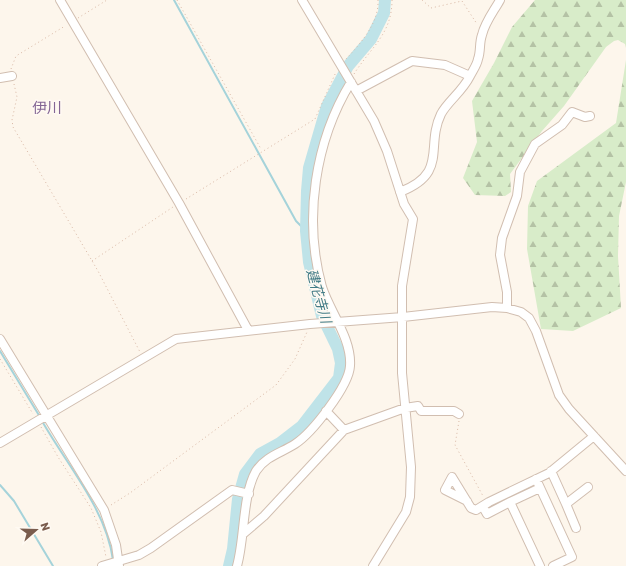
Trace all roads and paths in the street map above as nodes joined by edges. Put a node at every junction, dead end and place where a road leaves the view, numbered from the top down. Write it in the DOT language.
graph roads {
  1 [pos="60,0"];
  2 [pos="107,0"];
  3 [pos="177,0"];
  4 [pos="302,0"];
  5 [pos="378,0"];
  6 [pos="392,0"];
  7 [pos="422,0"];
  8 [pos="500,0"];
  9 [pos="72,22"];
  10 [pos="483,30"];
  11 [pos="341,65"];
  12 [pos="12,76"];
  13 [pos="470,76"];
  14 [pos="0,78"];
  15 [pos="351,82"];
  16 [pos="356,91"];
  17 [pos="590,116"];
  18 [pos="262,150"];
  19 [pos="400,192"];
  20 [pos="179,203"];
  21 [pos="92,261"];
  22 [pos="507,308"];
  23 [pos="403,317"];
  24 [pos="335,322"];
  25 [pos="310,324"];
  26 [pos="248,330"];
  27 [pos="0,339"];
  28 [pos="143,358"];
  29 [pos="0,359"];
  30 [pos="405,408"];
  31 [pos="326,411"];
  32 [pos="459,414"];
  33 [pos="47,416"];
  34 [pos="37,421"];
  35 [pos="344,430"];
  36 [pos="594,436"];
  37 [pos="0,443"];
  38 [pos="551,471"];
  39 [pos="626,471"];
  40 [pos="536,479"];
  41 [pos="588,487"];
  42 [pos="540,488"];
  43 [pos="249,494"];
  44 [pos="467,502"];
  45 [pos="510,502"];
  46 [pos="566,504"];
  47 [pos="485,506"];
  48 [pos="104,510"];
  49 [pos="576,528"];
  50 [pos="243,534"];
  51 [pos="119,564"];
  52 [pos="104,565"];
  53 [pos="237,566"];
  54 [pos="372,566"];
  55 [pos="540,566"];
  56 [pos="553,566"];
  1 -- 9 [label="street"];
  2 -- 9 [label="path"];
  3 -- 18 [label="path"];
  4 -- 11 [label="street"];
  5 -- 11 [label="path"];
  6 -- 15 [label="path"];
  7 -- 10 [label="path"];
  8 -- 10 [label="street"];
  9 -- 12 [label="path"];
  9 -- 20 [label="street"];
  10 -- 13 [label="street"];
  11 -- 15 [label="street"];
  11 -- 18 [label="path"];
  12 -- 14 [label="street"];
  12 -- 21 [label="path"];
  13 -- 16 [label="street"];
  13 -- 19 [label="street"];
  15 -- 16 [label="street"];
  15 -- 24 [label="street"];
  16 -- 19 [label="street"];
  17 -- 22 [label="street"];
  18 -- 20 [label="path"];
  19 -- 23 [label="street"];
  20 -- 21 [label="path"];
  20 -- 26 [label="street"];
  21 -- 28 [label="path"];
  22 -- 23 [label="street"];
  22 -- 36 [label="street"];
  23 -- 24 [label="street"];
  23 -- 30 [label="street"];
  24 -- 25 [label="street"];
  24 -- 31 [label="street"];
  25 -- 26 [label="street"];
  25 -- 48 [label="path"];
  26 -- 28 [label="street"];
  27 -- 33 [label="street"];
  28 -- 33 [label="street"];
  29 -- 34 [label="path"];
  30 -- 32 [label="street"];
  30 -- 35 [label="street"];
  30 -- 54 [label="street"];
  31 -- 35 [label="street"];
  31 -- 43 [label="street"];
  32 -- 47 [label="path"];
  33 -- 34 [label="street"];
  33 -- 48 [label="street"];
  34 -- 37 [label="street"];
  34 -- 52 [label="path"];
  35 -- 50 [label="street"];
  36 -- 38 [label="street"];
  36 -- 39 [label="street"];
  38 -- 40 [label="street"];
  38 -- 46 [label="street"];
  40 -- 42 [label="street"];
  40 -- 47 [label="street"];
  41 -- 46 [label="street"];
  42 -- 45 [label="street"];
  42 -- 56 [label="street"];
  43 -- 50 [label="street"];
  43 -- 51 [label="street"];
  44 -- 47 [label="street"];
  45 -- 47 [label="street"];
  45 -- 55 [label="street"];
  46 -- 49 [label="street"];
  48 -- 51 [label="street"];
  50 -- 53 [label="street"];
  51 -- 52 [label="street"];
}
